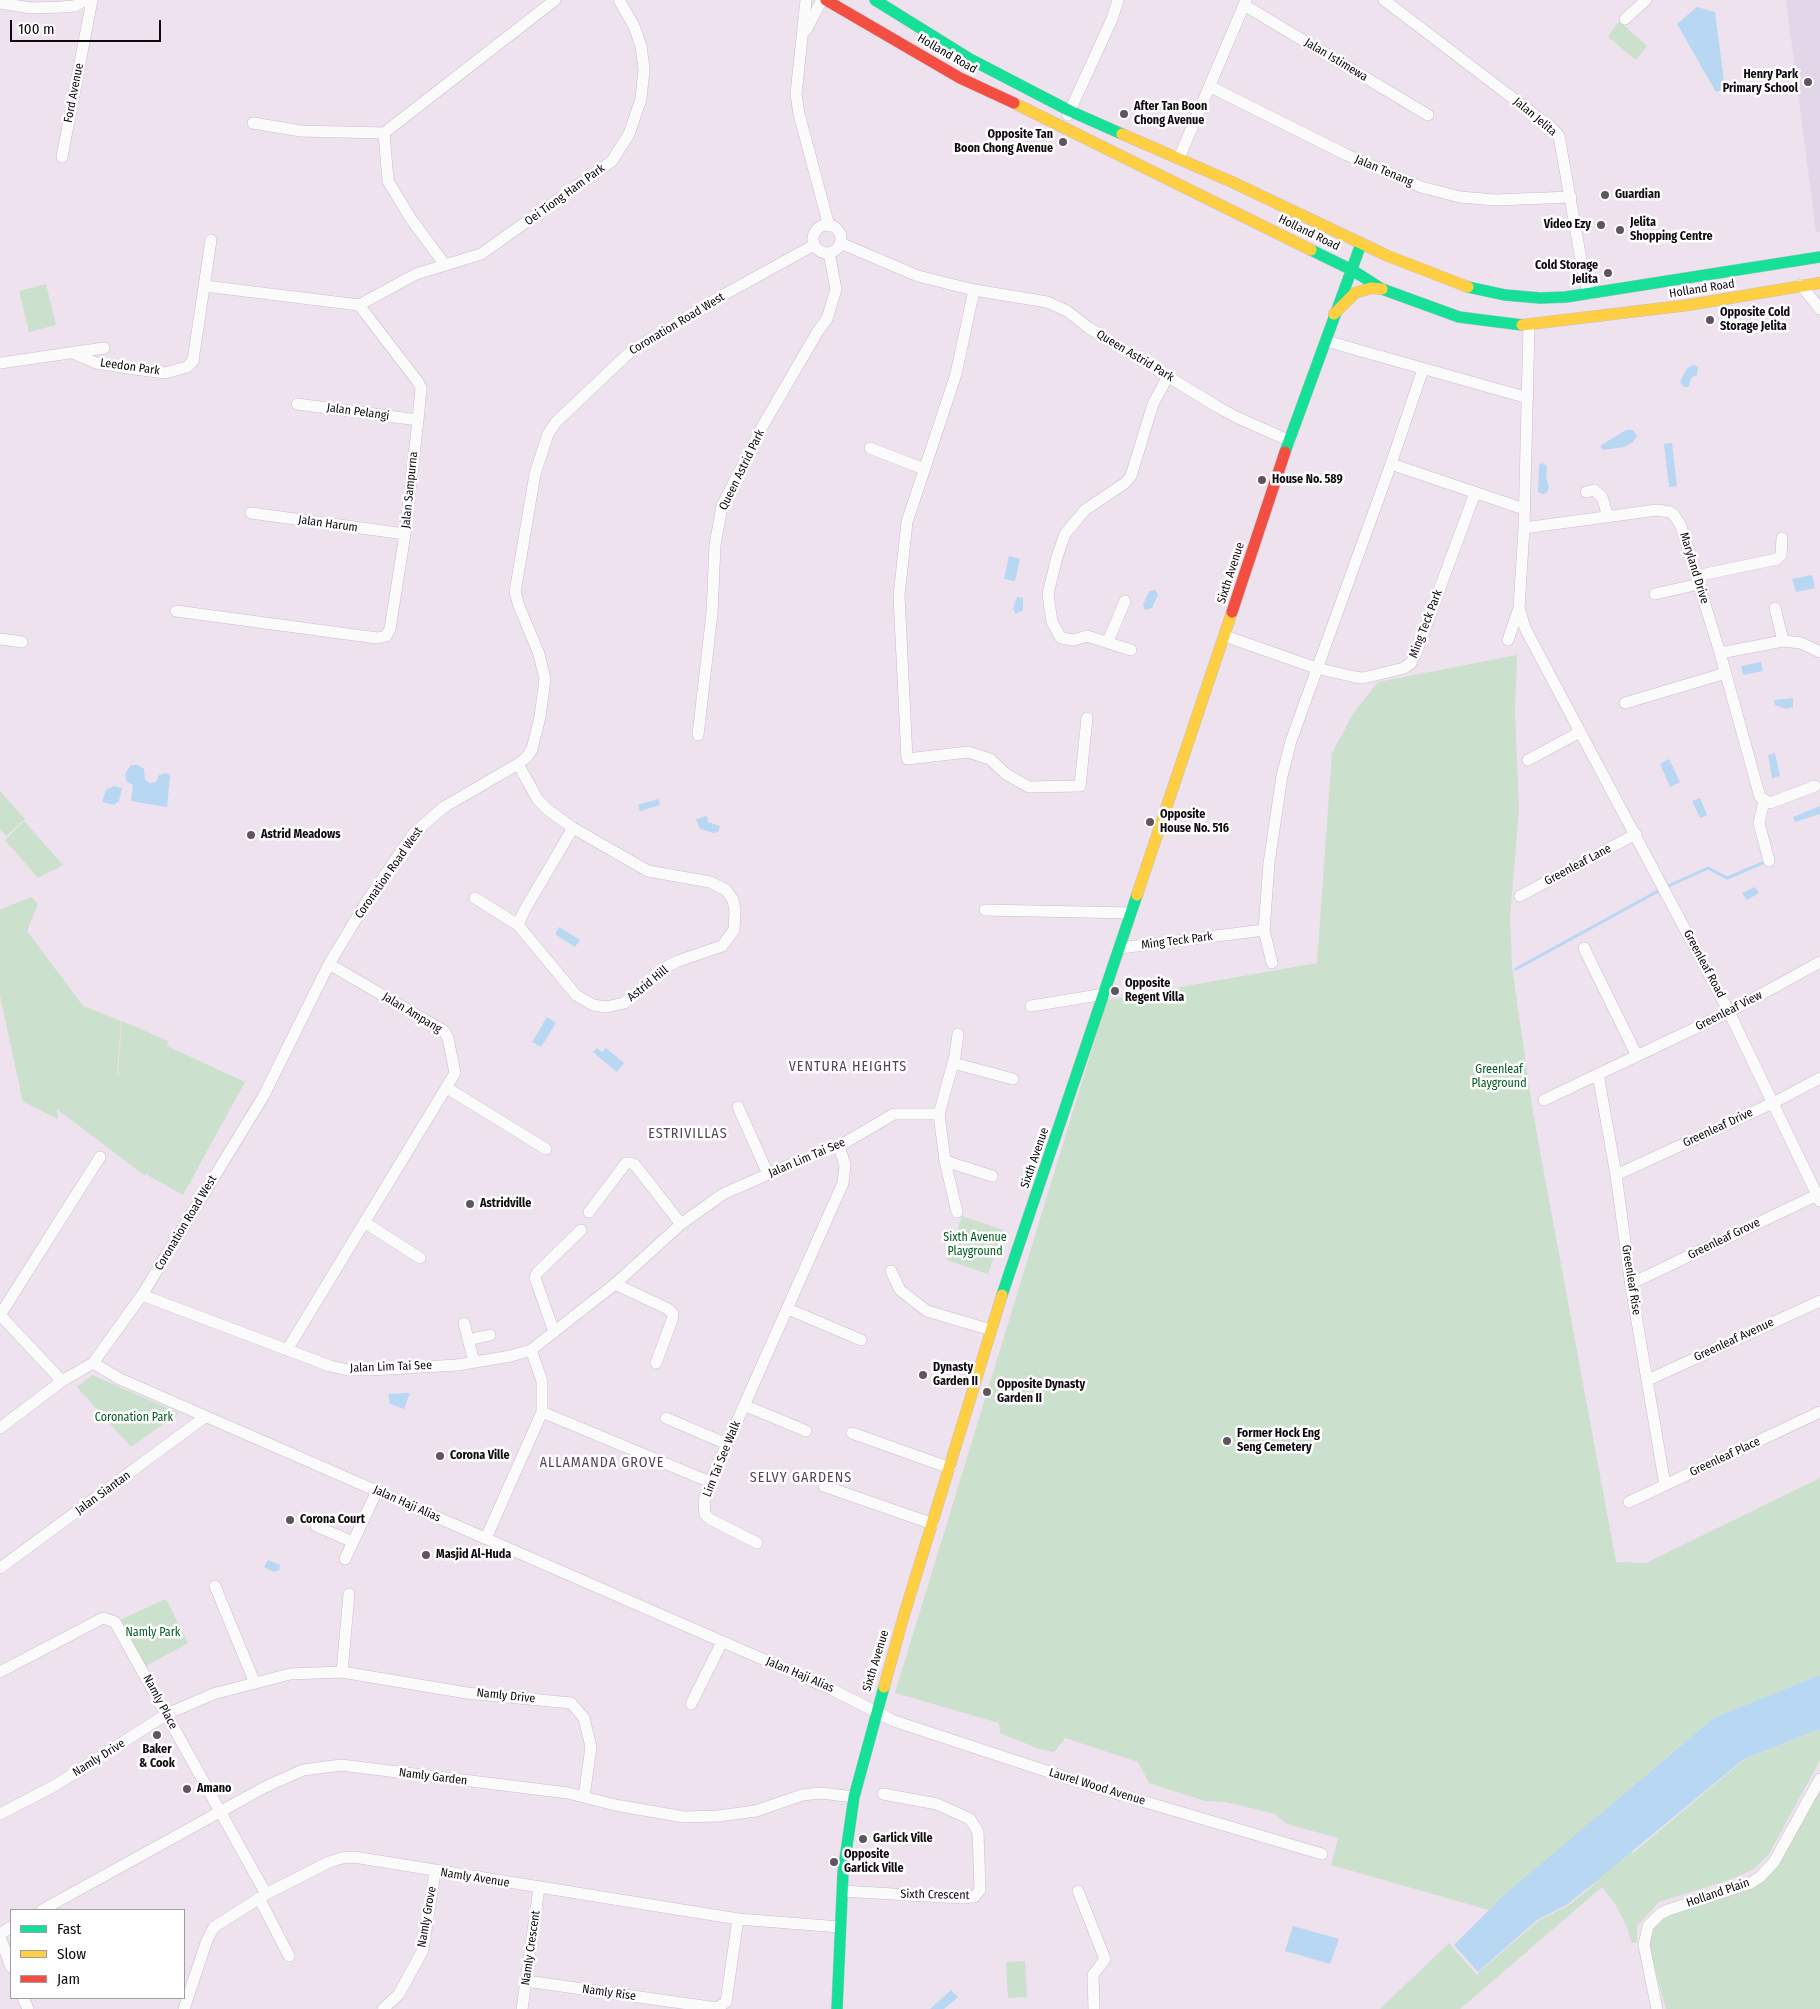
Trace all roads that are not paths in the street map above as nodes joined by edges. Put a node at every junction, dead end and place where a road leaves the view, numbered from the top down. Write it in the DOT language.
graph roads {
  1 [pos="86,0"];
  2 [pos="92,0"];
  3 [pos="555,0"];
  4 [pos="619,0"];
  5 [pos="806,0"];
  6 [pos="822,0"];
  7 [pos="826,0"];
  8 [pos="875,0"];
  9 [pos="1118,0"];
  10 [pos="1384,0"];
  11 [pos="1646,0"];
  12 [pos="0,3"];
  13 [pos="1245,3"];
  14 [pos="1625,18"];
  15 [pos="803,36"];
  16 [pos="1211,87"];
  17 [pos="1070,111"];
  18 [pos="1428,116"];
  19 [pos="253,122"];
  20 [pos="1064,126"];
  21 [pos="384,132"];
  22 [pos="62,157"];
  23 [pos="1179,158"];
  24 [pos="1571,197"];
  25 [pos="828,226"];
  26 [pos="211,240"];
  27 [pos="840,243"];
  28 [pos="1361,244"];
  29 [pos="814,245"];
  30 [pos="829,253"];
  31 [pos="1820,257"];
  32 [pos="445,265"];
  33 [pos="1352,270"];
  34 [pos="1820,283"];
  35 [pos="1800,285"];
  36 [pos="204,286"];
  37 [pos="1382,289"];
  38 [pos="974,290"];
  39 [pos="1590,294"];
  40 [pos="359,305"];
  41 [pos="1820,309"];
  42 [pos="1634,312"];
  43 [pos="1334,314"];
  44 [pos="1529,326"];
  45 [pos="1326,341"];
  46 [pos="104,348"];
  47 [pos="74,353"];
  48 [pos="0,363"];
  49 [pos="1422,368"];
  50 [pos="1168,376"];
  51 [pos="1528,398"];
  52 [pos="297,404"];
  53 [pos="418,420"];
  54 [pos="1290,441"];
  55 [pos="870,448"];
  56 [pos="1391,464"];
  57 [pos="924,470"];
  58 [pos="1586,492"];
  59 [pos="1475,493"];
  60 [pos="1524,509"];
  61 [pos="251,513"];
  62 [pos="1608,517"];
  63 [pos="1524,528"];
  64 [pos="406,534"];
  65 [pos="1782,538"];
  66 [pos="1698,580"];
  67 [pos="1655,594"];
  68 [pos="1125,600"];
  69 [pos="1519,608"];
  70 [pos="1775,608"];
  71 [pos="176,611"];
  72 [pos="1225,636"];
  73 [pos="0,639"];
  74 [pos="1508,640"];
  75 [pos="1108,641"];
  76 [pos="1783,641"];
  77 [pos="22,642"];
  78 [pos="1130,650"];
  79 [pos="1820,652"];
  80 [pos="1720,653"];
  81 [pos="1316,668"];
  82 [pos="1726,673"];
  83 [pos="1625,703"];
  84 [pos="1087,718"];
  85 [pos="1580,732"];
  86 [pos="698,736"];
  87 [pos="1528,760"];
  88 [pos="518,764"];
  89 [pos="1814,786"];
  90 [pos="1764,801"];
  91 [pos="573,828"];
  92 [pos="1636,834"];
  93 [pos="1769,861"];
  94 [pos="1520,896"];
  95 [pos="475,898"];
  96 [pos="985,910"];
  97 [pos="1131,913"];
  98 [pos="518,925"];
  99 [pos="1264,930"];
  100 [pos="1120,948"];
  101 [pos="1584,948"];
  102 [pos="1820,962"];
  103 [pos="329,964"];
  104 [pos="1272,964"];
  105 [pos="1105,994"];
  106 [pos="1030,1006"];
  107 [pos="1730,1012"];
  108 [pos="958,1034"];
  109 [pos="1636,1056"];
  110 [pos="953,1062"];
  111 [pos="1598,1074"];
  112 [pos="1820,1078"];
  113 [pos="1013,1079"];
  114 [pos="447,1088"];
  115 [pos="1544,1100"];
  116 [pos="1774,1102"];
  117 [pos="738,1107"];
  118 [pos="939,1114"];
  119 [pos="839,1146"];
  120 [pos="546,1149"];
  121 [pos="100,1156"];
  122 [pos="945,1161"];
  123 [pos="768,1174"];
  124 [pos="1616,1175"];
  125 [pos="992,1176"];
  126 [pos="1818,1198"];
  127 [pos="589,1212"];
  128 [pos="957,1212"];
  129 [pos="364,1222"];
  130 [pos="681,1224"];
  131 [pos="581,1230"];
  132 [pos="420,1258"];
  133 [pos="891,1271"];
  134 [pos="615,1284"];
  135 [pos="1630,1284"];
  136 [pos="142,1295"];
  137 [pos="1820,1301"];
  138 [pos="788,1308"];
  139 [pos="0,1315"];
  140 [pos="464,1323"];
  141 [pos="991,1330"];
  142 [pos="554,1332"];
  143 [pos="490,1335"];
  144 [pos="468,1340"];
  145 [pos="861,1340"];
  146 [pos="287,1350"];
  147 [pos="531,1350"];
  148 [pos="474,1362"];
  149 [pos="93,1363"];
  150 [pos="656,1363"];
  151 [pos="1648,1380"];
  152 [pos="62,1381"];
  153 [pos="744,1405"];
  154 [pos="542,1412"];
  155 [pos="1820,1412"];
  156 [pos="205,1416"];
  157 [pos="666,1418"];
  158 [pos="0,1428"];
  159 [pos="806,1431"];
  160 [pos="852,1433"];
  161 [pos="727,1444"];
  162 [pos="950,1468"];
  163 [pos="710,1482"];
  164 [pos="1665,1485"];
  165 [pos="824,1486"];
  166 [pos="376,1491"];
  167 [pos="1629,1502"];
  168 [pos="933,1524"];
  169 [pos="316,1526"];
  170 [pos="486,1538"];
  171 [pos="352,1542"];
  172 [pos="757,1543"];
  173 [pos="345,1559"];
  174 [pos="0,1568"];
  175 [pos="215,1586"];
  176 [pos="350,1594"];
  177 [pos="722,1642"];
  178 [pos="0,1672"];
  179 [pos="342,1672"];
  180 [pos="254,1681"];
  181 [pos="691,1704"];
  182 [pos="876,1711"];
  183 [pos="167,1714"];
  184 [pos="1820,1779"];
  185 [pos="883,1794"];
  186 [pos="584,1797"];
  187 [pos="854,1797"];
  188 [pos="221,1811"];
  189 [pos="0,1814"];
  190 [pos="1322,1854"];
  191 [pos="435,1872"];
  192 [pos="539,1888"];
  193 [pos="842,1891"];
  194 [pos="1078,1891"];
  195 [pos="263,1896"];
  196 [pos="44,1909"];
  197 [pos="738,1919"];
  198 [pos="840,1927"];
  199 [pos="0,1935"];
  200 [pos="289,1956"];
  201 [pos="10,1964"];
  202 [pos="526,1981"];
  203 [pos="184,2009"];
  204 [pos="383,2009"];
  205 [pos="522,2009"];
  206 [pos="837,2009"];
  207 [pos="1094,2009"];
  208 [pos="1657,2009"];
  1 -- 12 [label="street"];
  2 -- 22 [label="street, Ford Avenue"];
  3 -- 21 [label="street"];
  4 -- 32 [label="street, Oei Tiong Ham Park"];
  5 -- 15 [label="street"];
  6 -- 15 [label="street"];
  7 -- 20 [label="main road, Holland Road"];
  8 -- 17 [label="main road, Holland Road"];
  9 -- 17 [label="street"];
  10 -- 24 [label="street, Jalan Jelita"];
  11 -- 14 [label="street"];
  13 -- 16 [label="street"];
  13 -- 18 [label="street, Jalan Istimewa"];
  15 -- 25 [label="street"];
  16 -- 23 [label="street"];
  16 -- 24 [label="street, Jalan Tenang"];
  17 -- 20 [label="street"];
  17 -- 23 [label="main road, Holland Road"];
  19 -- 21 [label="street"];
  20 -- 33 [label="main road, Holland Road"];
  21 -- 32 [label="street"];
  23 -- 28 [label="main road, Holland Road"];
  24 -- 39 [label="street, Jalan Jelita"];
  25 -- 27 [label="street"];
  25 -- 29 [label="street"];
  26 -- 36 [label="street"];
  27 -- 30 [label="street"];
  27 -- 38 [label="street, Queen Astrid Park"];
  28 -- 33 [label="main road, Sixth Avenue"];
  28 -- 39 [label="main road, Holland Road"];
  29 -- 30 [label="street"];
  29 -- 88 [label="street, Coronation Road West"];
  30 -- 86 [label="street, Queen Astrid Park"];
  31 -- 39 [label="main road, Holland Road"];
  32 -- 40 [label="street, Oei Tiong Ham Park"];
  33 -- 37 [label="main road, Holland Road"];
  33 -- 43 [label="main road, Sixth Avenue"];
  34 -- 35 [label="main road, Holland Road"];
  35 -- 41 [label="street"];
  35 -- 42 [label="main road, Holland Road"];
  36 -- 40 [label="street"];
  36 -- 47 [label="street, Leedon Park"];
  37 -- 43 [label="main road"];
  37 -- 44 [label="main road, Holland Road"];
  38 -- 50 [label="street, Queen Astrid Park"];
  38 -- 57 [label="street"];
  39 -- 42 [label="main road"];
  40 -- 53 [label="street, Jalan Sampurna"];
  42 -- 44 [label="main road, Holland Road"];
  43 -- 45 [label="main road, Sixth Avenue"];
  44 -- 51 [label="street"];
  45 -- 49 [label="street"];
  45 -- 54 [label="main road, Sixth Avenue"];
  46 -- 47 [label="street, Leedon Park"];
  47 -- 48 [label="street, Leedon Park"];
  49 -- 51 [label="street"];
  49 -- 56 [label="street"];
  50 -- 54 [label="street, Queen Astrid Park"];
  50 -- 75 [label="street"];
  51 -- 60 [label="street"];
  52 -- 53 [label="street, Jalan Pelangi"];
  53 -- 64 [label="street, Jalan Sampurna"];
  54 -- 72 [label="main road, Sixth Avenue"];
  55 -- 57 [label="street"];
  56 -- 59 [label="street"];
  56 -- 81 [label="street"];
  57 -- 84 [label="street"];
  58 -- 62 [label="street"];
  59 -- 60 [label="street"];
  59 -- 81 [label="street, Ming Teck Park"];
  60 -- 63 [label="street"];
  61 -- 64 [label="street, Jalan Harum"];
  62 -- 63 [label="street, Maryland Drive"];
  62 -- 66 [label="street, Maryland Drive"];
  63 -- 69 [label="street"];
  64 -- 71 [label="street, Jalan Sampurna"];
  65 -- 66 [label="street"];
  66 -- 67 [label="street"];
  66 -- 80 [label="street, Maryland Drive"];
  68 -- 75 [label="street"];
  69 -- 74 [label="street"];
  69 -- 85 [label="street, Greenleaf Road"];
  70 -- 76 [label="street"];
  72 -- 81 [label="street, Ming Teck Park"];
  72 -- 97 [label="main road, Sixth Avenue"];
  73 -- 77 [label="street"];
  75 -- 78 [label="street"];
  76 -- 79 [label="street"];
  76 -- 80 [label="street"];
  80 -- 82 [label="street, Maryland Drive"];
  81 -- 99 [label="street"];
  82 -- 83 [label="street"];
  82 -- 90 [label="street, Maryland Drive"];
  85 -- 87 [label="street"];
  85 -- 92 [label="street, Greenleaf Road"];
  88 -- 91 [label="street, Astrid Hill"];
  88 -- 103 [label="street, Coronation Road West"];
  89 -- 90 [label="street"];
  90 -- 93 [label="street"];
  91 -- 98 [label="street"];
  91 -- 98 [label="street, Astrid Hill"];
  92 -- 94 [label="street, Greenleaf Lane"];
  92 -- 107 [label="street, Greenleaf Road"];
  95 -- 98 [label="street, Astrid Hill"];
  96 -- 97 [label="street"];
  97 -- 100 [label="main road, Sixth Avenue"];
  99 -- 100 [label="street, Ming Teck Park"];
  99 -- 104 [label="street"];
  100 -- 105 [label="main road, Sixth Avenue"];
  101 -- 109 [label="street"];
  102 -- 107 [label="street, Greenleaf View"];
  103 -- 114 [label="street, Jalan Ampang"];
  103 -- 136 [label="street, Coronation Road West"];
  105 -- 106 [label="street"];
  105 -- 141 [label="main road, Sixth Avenue"];
  107 -- 109 [label="street, Greenleaf View"];
  107 -- 116 [label="street, Greenleaf Road"];
  108 -- 110 [label="street"];
  109 -- 111 [label="street, Greenleaf View"];
  110 -- 113 [label="street"];
  110 -- 118 [label="street"];
  111 -- 115 [label="street, Greenleaf View"];
  111 -- 124 [label="street, Greenleaf Rise"];
  112 -- 116 [label="street, Greenleaf Drive"];
  114 -- 120 [label="street"];
  114 -- 129 [label="street, Jalan Ampang"];
  116 -- 124 [label="street, Greenleaf Drive"];
  116 -- 126 [label="street, Greenleaf Road"];
  117 -- 123 [label="street"];
  118 -- 119 [label="street, Jalan Lim Tai See"];
  118 -- 122 [label="street"];
  119 -- 123 [label="street, Jalan Lim Tai See"];
  119 -- 138 [label="street, Lim Tai See Walk"];
  121 -- 139 [label="street"];
  122 -- 125 [label="street"];
  122 -- 128 [label="street"];
  123 -- 130 [label="street, Jalan Lim Tai See"];
  124 -- 135 [label="street, Greenleaf Rise"];
  126 -- 135 [label="street, Greenleaf Grove"];
  127 -- 130 [label="street"];
  129 -- 132 [label="street"];
  129 -- 146 [label="street, Jalan Ampang"];
  130 -- 134 [label="street, Jalan Lim Tai See"];
  131 -- 142 [label="street"];
  133 -- 141 [label="street"];
  134 -- 142 [label="street, Jalan Lim Tai See"];
  134 -- 150 [label="street"];
  135 -- 151 [label="street, Greenleaf Rise"];
  136 -- 146 [label="street, Jalan Lim Tai See"];
  136 -- 149 [label="street, Coronation Road West"];
  137 -- 151 [label="street, Greenleaf Avenue"];
  138 -- 145 [label="street"];
  138 -- 153 [label="street, Lim Tai See Walk"];
  139 -- 152 [label="street"];
  140 -- 144 [label="street"];
  141 -- 162 [label="main road, Sixth Avenue"];
  142 -- 147 [label="street, Jalan Lim Tai See"];
  143 -- 144 [label="street"];
  144 -- 148 [label="street"];
  146 -- 148 [label="street, Jalan Lim Tai See"];
  147 -- 148 [label="street, Jalan Lim Tai See"];
  147 -- 154 [label="street"];
  149 -- 152 [label="street, Coronation Road West"];
  149 -- 156 [label="street, Jalan Haji Alias"];
  151 -- 164 [label="street, Greenleaf Rise"];
  152 -- 158 [label="street, Coronation Road West"];
  153 -- 159 [label="street, Lim Tai See Walk"];
  153 -- 161 [label="street, Lim Tai See Walk"];
  154 -- 163 [label="street"];
  154 -- 170 [label="street"];
  155 -- 164 [label="street, Greenleaf Place"];
  156 -- 166 [label="street, Jalan Haji Alias"];
  156 -- 174 [label="street, Jalan Siantan"];
  157 -- 161 [label="street"];
  160 -- 162 [label="street"];
  161 -- 163 [label="street, Lim Tai See Walk"];
  162 -- 168 [label="main road, Sixth Avenue"];
  163 -- 172 [label="street, Lim Tai See Walk"];
  164 -- 167 [label="street, Greenleaf Place"];
  165 -- 168 [label="street"];
  166 -- 170 [label="street, Jalan Haji Alias"];
  166 -- 171 [label="street"];
  168 -- 182 [label="main road, Sixth Avenue"];
  169 -- 171 [label="street"];
  170 -- 177 [label="street, Jalan Haji Alias"];
  171 -- 173 [label="street"];
  175 -- 180 [label="street"];
  176 -- 179 [label="street"];
  177 -- 181 [label="street"];
  177 -- 182 [label="street, Jalan Haji Alias"];
  178 -- 183 [label="street, Namly Place"];
  179 -- 180 [label="street, Namly Drive"];
  179 -- 186 [label="street, Namly Drive"];
  180 -- 183 [label="street, Namly Drive"];
  182 -- 187 [label="main road, Sixth Avenue"];
  182 -- 190 [label="street, Laurel Wood Avenue"];
  183 -- 188 [label="street, Namly Place"];
  183 -- 189 [label="street, Namly Drive"];
  184 -- 208 [label="street, Holland Plain"];
  185 -- 193 [label="street, Sixth Crescent"];
  186 -- 187 [label="street, Namly Garden"];
  186 -- 188 [label="street, Namly Garden"];
  187 -- 193 [label="main road, Sixth Avenue"];
  188 -- 195 [label="street, Namly Place"];
  188 -- 196 [label="street, Namly Garden"];
  191 -- 192 [label="street, Namly Avenue"];
  191 -- 195 [label="street, Namly Avenue"];
  191 -- 204 [label="street, Namly Grove"];
  192 -- 197 [label="street, Namly Avenue"];
  192 -- 202 [label="street, Namly Crescent"];
  193 -- 198 [label="main road, Sixth Avenue"];
  194 -- 207 [label="street"];
  195 -- 200 [label="street, Namly Place"];
  195 -- 203 [label="street, Namly Avenue"];
  197 -- 198 [label="street, Namly Avenue"];
  197 -- 202 [label="street, Namly Rise"];
  198 -- 206 [label="main road, Sixth Avenue"];
  199 -- 201 [label="street"];
  202 -- 205 [label="street, Namly Crescent"];
}
